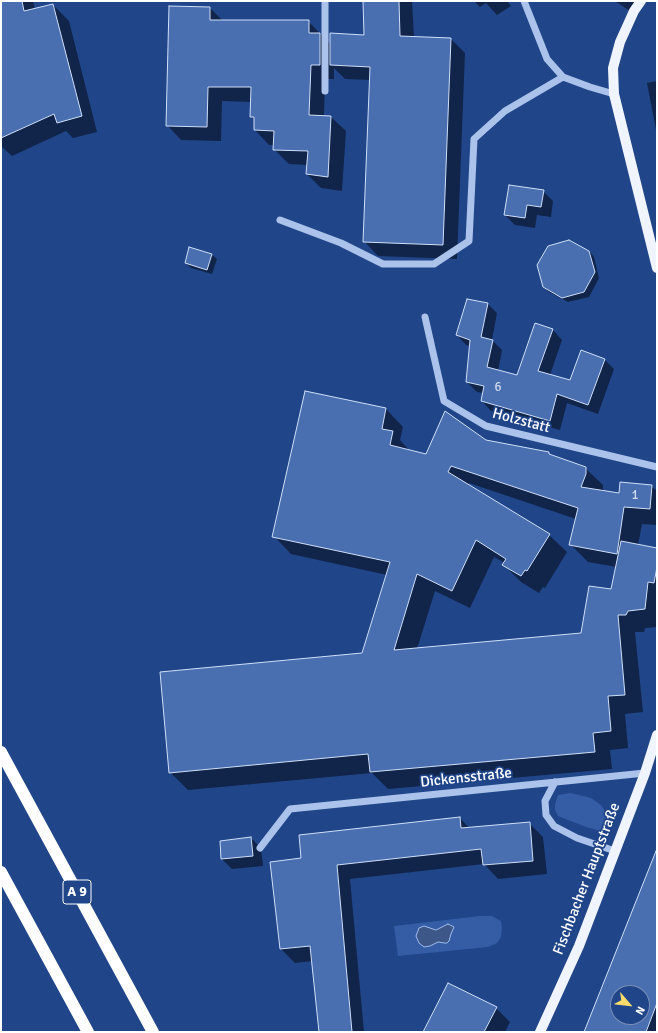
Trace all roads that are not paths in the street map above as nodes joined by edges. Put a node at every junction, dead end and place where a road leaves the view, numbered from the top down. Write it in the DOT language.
graph roads {
  1 [pos="325,1"];
  2 [pos="524,1"];
  3 [pos="641,1"];
  4 [pos="563,77"];
  5 [pos="325,91"];
  6 [pos="614,94"];
  7 [pos="280,220"];
  8 [pos="657,268"];
  9 [pos="425,317"];
  10 [pos="657,467"];
  11 [pos="657,735"];
  12 [pos="1,752"];
  13 [pos="645,773"];
  14 [pos="555,782"];
  15 [pos="260,848"];
  16 [pos="615,851"];
  17 [pos="1,872"];
  18 [pos="88,1032"];
  19 [pos="153,1032"];
  20 [pos="540,1032"];
  1 -- 5 [label="street"];
  2 -- 4 [label="street"];
  3 -- 6 [label="main road"];
  4 -- 6 [label="street"];
  4 -- 7 [label="street"];
  6 -- 8 [label="main road"];
  9 -- 10 [label="street, Holzstatt"];
  11 -- 13 [label="main road, Fischbacher Hauptstraße"];
  12 -- 19 [label="highway, A 9"];
  13 -- 14 [label="street, Dickensstraße"];
  13 -- 16 [label="main road, Fischbacher Hauptstraße"];
  14 -- 15 [label="street, Dickensstraße"];
  14 -- 16 [label="street"];
  16 -- 20 [label="main road, Fischbacher Hauptstraße"];
  17 -- 18 [label="highway"];
}
